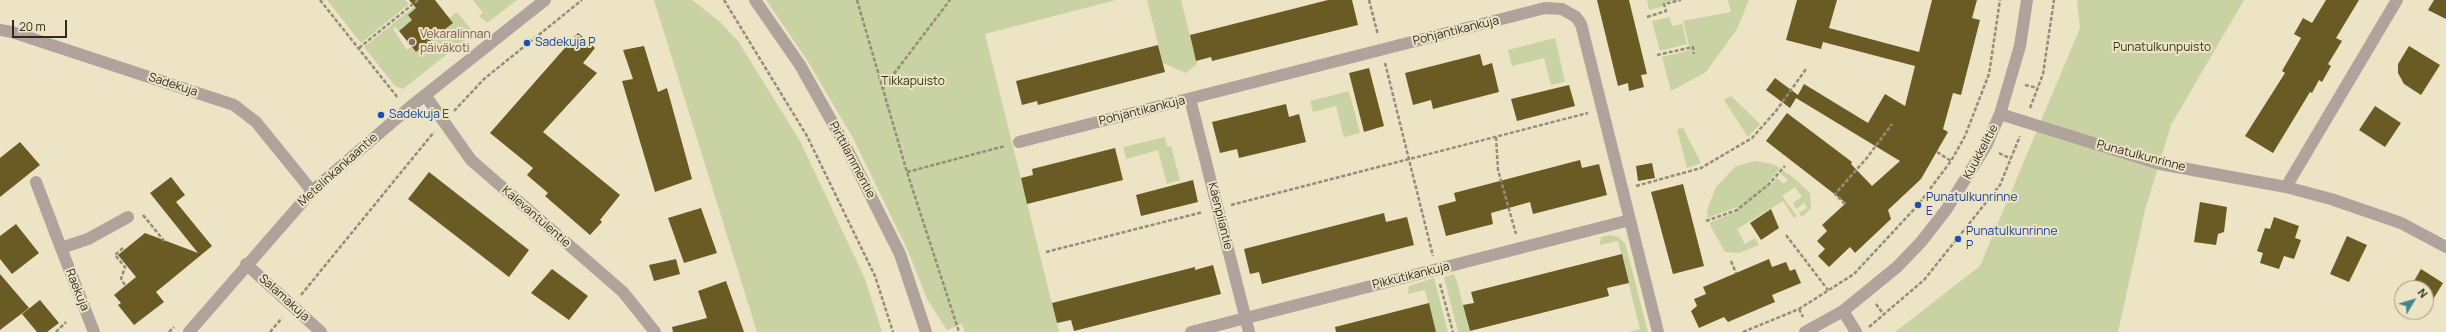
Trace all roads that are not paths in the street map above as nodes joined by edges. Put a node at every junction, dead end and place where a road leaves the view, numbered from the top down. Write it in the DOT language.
graph roads {
  1 [pos="545,0"];
  2 [pos="754,0"];
  3 [pos="2027,0"];
  4 [pos="2397,0"];
  5 [pos="0,30"];
  6 [pos="425,96"];
  7 [pos="1190,99"];
  8 [pos="2000,114"];
  9 [pos="1019,142"];
  10 [pos="36,182"];
  11 [pos="2286,187"];
  12 [pos="312,191"];
  13 [pos="128,217"];
  14 [pos="1630,220"];
  15 [pos="61,248"];
  16 [pos="2446,248"];
  17 [pos="246,264"];
  18 [pos="1843,311"];
  19 [pos="1246,318"];
  20 [pos="94,332"];
  21 [pos="189,332"];
  22 [pos="321,332"];
  23 [pos="655,332"];
  24 [pos="926,332"];
  25 [pos="1191,332"];
  26 [pos="1249,332"];
  27 [pos="1658,332"];
  28 [pos="1805,332"];
  29 [pos="1856,332"];
  1 -- 6 [label="street, Metelinkankaantie"];
  2 -- 24 [label="street, Pirttilammentie"];
  3 -- 8 [label="street, Kuukkelitie"];
  4 -- 11 [label="street"];
  5 -- 12 [label="street, Sadekuja"];
  6 -- 12 [label="street, Metelinkankaantie"];
  6 -- 23 [label="street, Kalevantulentie"];
  7 -- 9 [label="street, Pohjantikankuja"];
  7 -- 14 [label="street, Pohjantikankuja"];
  7 -- 19 [label="street, Käenpiiantie"];
  8 -- 11 [label="street, Punatulkunrinne"];
  8 -- 18 [label="street, Kuukkelitie"];
  10 -- 15 [label="street, Raekuja"];
  11 -- 16 [label="street, Punatulkunrinne"];
  12 -- 17 [label="street, Metelinkankaantie"];
  13 -- 15 [label="street"];
  14 -- 19 [label="street, Pikkutikankuja"];
  14 -- 27 [label="street, Pohjantikankuja"];
  15 -- 20 [label="street, Raekuja"];
  17 -- 21 [label="street, Metelinkankaantie"];
  17 -- 22 [label="street, Salamakuja"];
  18 -- 28 [label="street, Kuukkelitie"];
  18 -- 29 [label="street"];
  19 -- 25 [label="street, Pikkutikankuja"];
  19 -- 26 [label="street, Käenpiiantie"];
}
